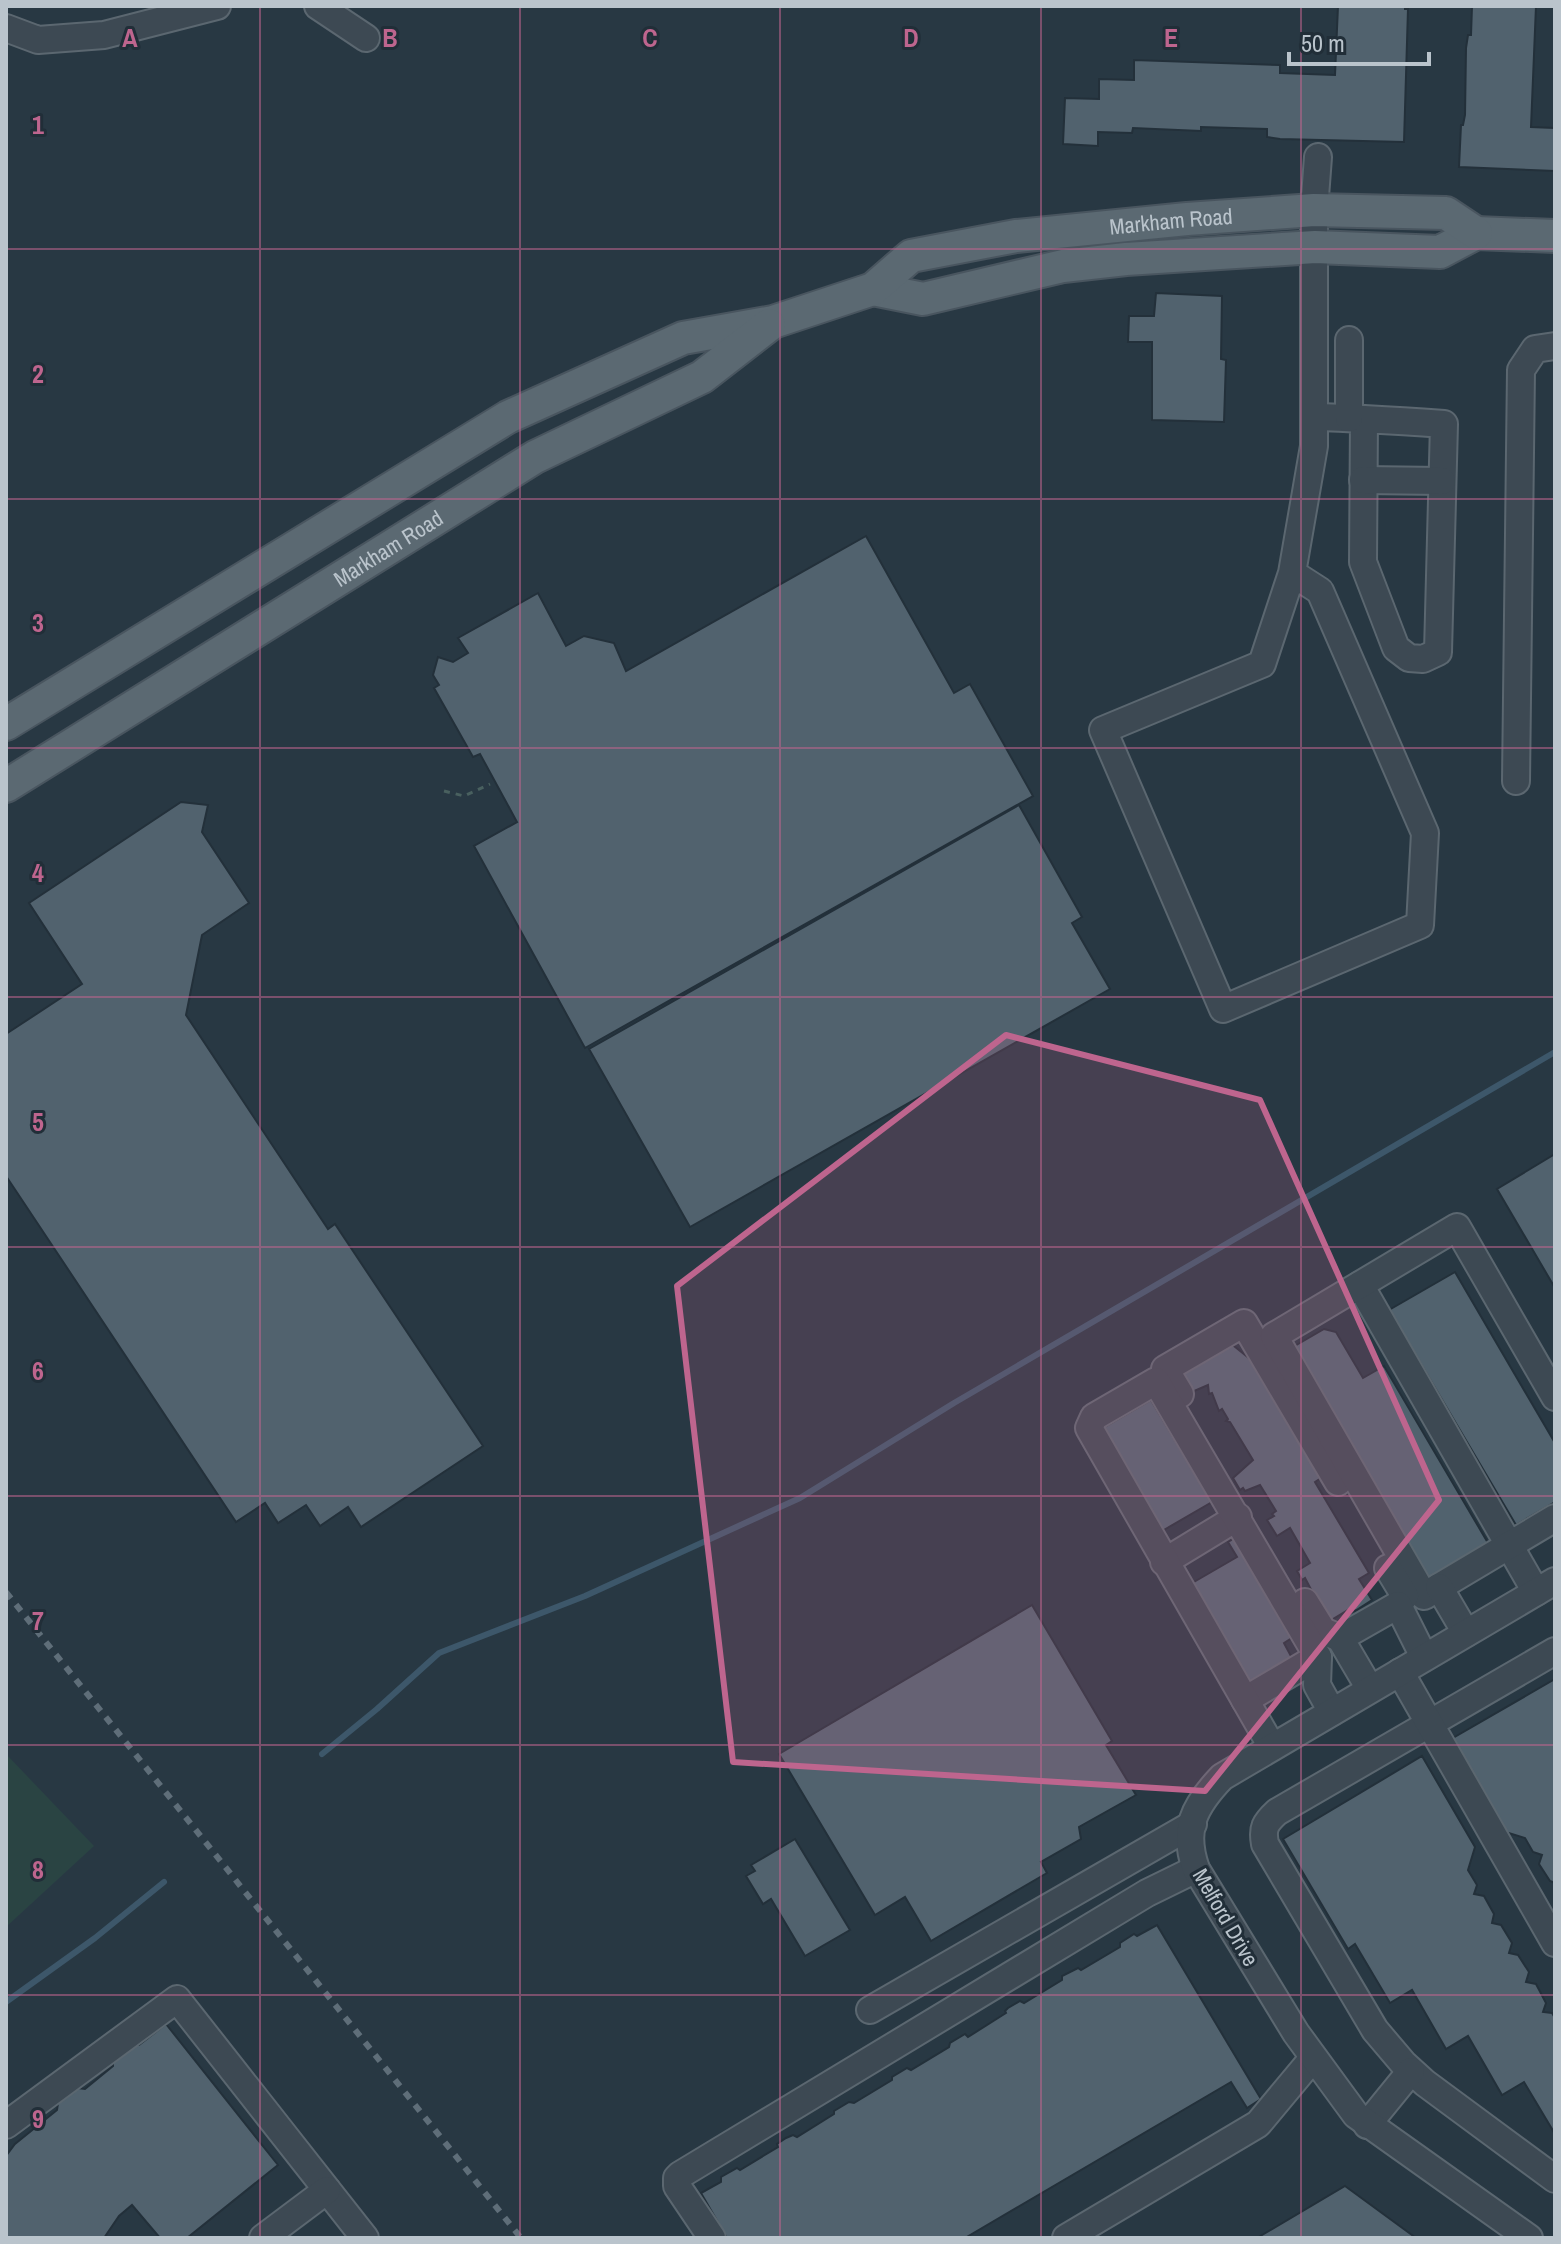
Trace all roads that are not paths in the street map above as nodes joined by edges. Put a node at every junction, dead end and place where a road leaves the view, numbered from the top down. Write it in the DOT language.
graph roads {
  1 [pos="217,6"];
  2 [pos="318,6"];
  3 [pos="6,28"];
  4 [pos="366,38"];
  5 [pos="1318,157"];
  6 [pos="1314,210"];
  7 [pos="1476,233"];
  8 [pos="1555,236"];
  9 [pos="1315,247"];
  10 [pos="873,289"];
  11 [pos="773,322"];
  12 [pos="1349,340"];
  13 [pos="1555,346"];
  14 [pos="1314,417"];
  15 [pos="1356,418"];
  16 [pos="1363,480"];
  17 [pos="1442,481"];
  18 [pos="1292,573"];
  19 [pos="6,724"];
  20 [pos="1516,781"];
  21 [pos="6,786"];
  22 [pos="1360,1285"];
  23 [pos="1555,1397"];
  24 [pos="1238,1517"];
  25 [pos="1555,1518"];
  26 [pos="1510,1545"];
  27 [pos="1164,1562"];
  28 [pos="1546,1586"];
  29 [pos="1439,1587"];
  30 [pos="1398,1605"];
  31 [pos="1466,1633"];
  32 [pos="1340,1638"];
  33 [pos="1555,1651"];
  34 [pos="1318,1657"];
  35 [pos="1424,1657"];
  36 [pos="1400,1672"];
  37 [pos="1370,1689"];
  38 [pos="1245,1700"];
  39 [pos="1332,1712"];
  40 [pos="1429,1724"];
  41 [pos="1272,1747"];
  42 [pos="1193,1824"];
  43 [pos="1196,1869"];
  44 [pos="1555,1943"];
  45 [pos="870,2010"];
  46 [pos="1313,2058"];
  47 [pos="1411,2071"];
  48 [pos="6,2125"];
  49 [pos="1367,2125"];
  50 [pos="1555,2179"];
  51 [pos="327,2190"];
  52 [pos="263,2238"];
  53 [pos="365,2238"];
  54 [pos="712,2238"];
  55 [pos="1066,2238"];
  56 [pos="1529,2238"];
  1 -- 3 [label="street"];
  2 -- 4 [label="street"];
  5 -- 6 [label="street"];
  6 -- 7 [label="main road, Markham Road"];
  6 -- 9 [label="street"];
  6 -- 10 [label="main road, Markham Road"];
  7 -- 8 [label="main road, Markham Road"];
  7 -- 9 [label="main road, Markham Road"];
  9 -- 10 [label="main road, Markham Road"];
  9 -- 14 [label="street"];
  10 -- 11 [label="main road, Markham Road"];
  11 -- 19 [label="main road, Markham Road"];
  11 -- 21 [label="main road, Markham Road"];
  12 -- 15 [label="street"];
  13 -- 20 [label="street"];
  14 -- 15 [label="street"];
  14 -- 18 [label="street"];
  15 -- 16 [label="street"];
  15 -- 17 [label="street"];
  16 -- 17 [label="street"];
  16 -- 17 [label="street"];
  18 -- 18 [label="street"];
  22 -- 23 [label="street"];
  22 -- 26 [label="street"];
  22 -- 29 [label="street"];
  24 -- 27 [label="street"];
  24 -- 27 [label="street"];
  24 -- 34 [label="street"];
  25 -- 26 [label="street"];
  26 -- 28 [label="street"];
  26 -- 29 [label="street"];
  27 -- 38 [label="street"];
  28 -- 31 [label="street, Melford Drive"];
  29 -- 31 [label="street"];
  30 -- 32 [label="street"];
  30 -- 32 [label="street"];
  30 -- 35 [label="street"];
  31 -- 35 [label="street, Melford Drive"];
  32 -- 37 [label="street"];
  33 -- 40 [label="street"];
  34 -- 38 [label="street"];
  34 -- 39 [label="street"];
  35 -- 36 [label="street, Melford Drive"];
  36 -- 37 [label="street, Melford Drive"];
  36 -- 40 [label="street"];
  37 -- 39 [label="street, Melford Drive"];
  38 -- 41 [label="street"];
  39 -- 41 [label="street, Melford Drive"];
  40 -- 44 [label="street"];
  40 -- 47 [label="street"];
  41 -- 42 [label="street, Melford Drive"];
  42 -- 43 [label="street, Melford Drive"];
  42 -- 45 [label="street"];
  43 -- 46 [label="street, Melford Drive"];
  43 -- 54 [label="street"];
  46 -- 49 [label="street, Melford Drive"];
  46 -- 55 [label="street"];
  47 -- 49 [label="street"];
  47 -- 50 [label="street"];
  48 -- 51 [label="street"];
  49 -- 56 [label="street, Melford Drive"];
  51 -- 52 [label="street"];
  51 -- 53 [label="street"];
}
